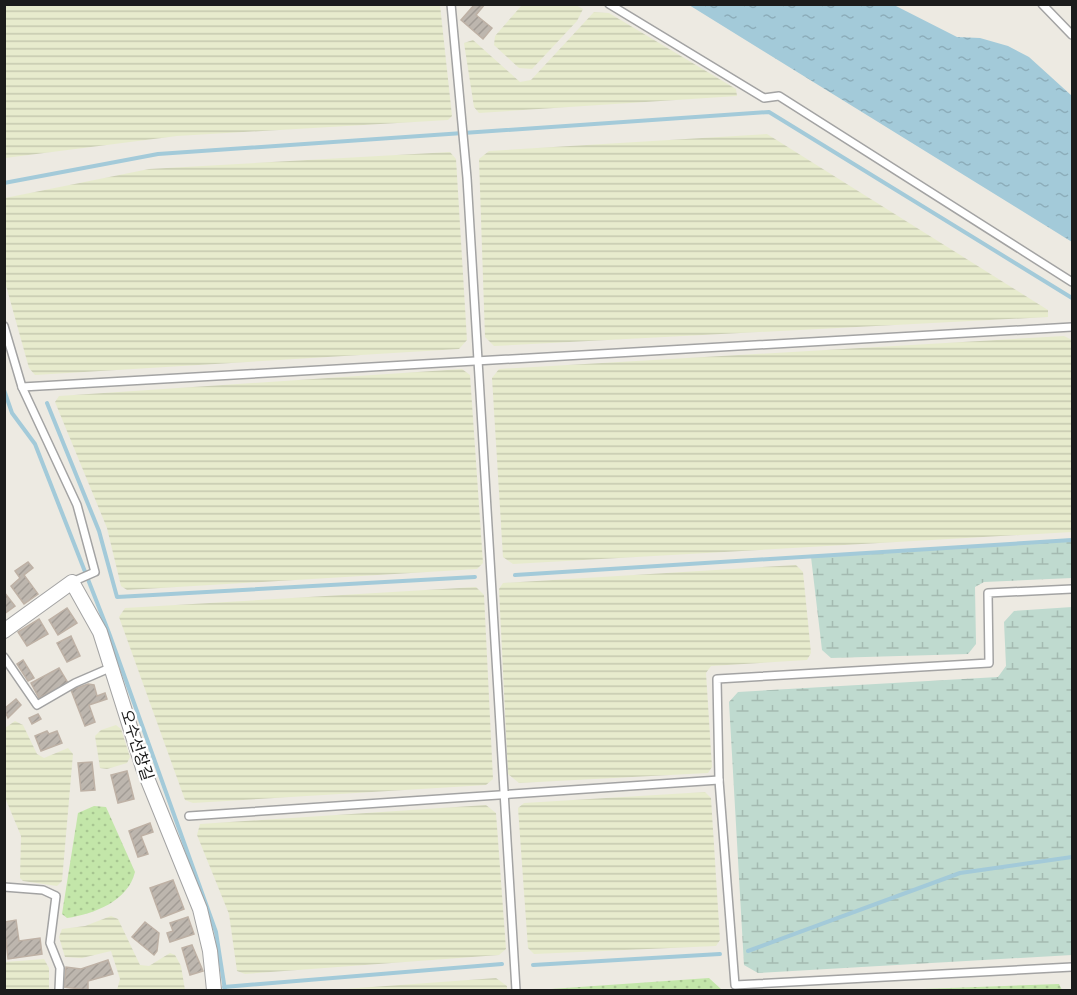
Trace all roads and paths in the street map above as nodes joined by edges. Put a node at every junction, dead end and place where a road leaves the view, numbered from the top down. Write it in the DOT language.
graph roads {
  1 [pos="451,4"];
  2 [pos="609,4"];
  3 [pos="1042,4"];
  4 [pos="1072,35"];
  5 [pos="1072,282"];
  6 [pos="4,326"];
  7 [pos="1072,327"];
  8 [pos="478,359"];
  9 [pos="22,387"];
  10 [pos="72,582"];
  11 [pos="1072,589"];
  12 [pos="4,631"];
  13 [pos="4,657"];
  14 [pos="112,667"];
  15 [pos="719,780"];
  16 [pos="504,795"];
  17 [pos="189,816"];
  18 [pos="4,887"];
  19 [pos="1072,967"];
  20 [pos="59,990"];
  21 [pos="214,990"];
  22 [pos="516,990"];
  1 -- 8 [label="lane"];
  2 -- 5 [label="lane"];
  3 -- 4 [label="lane"];
  6 -- 9 [label="lane"];
  7 -- 8 [label="lane"];
  8 -- 9 [label="lane"];
  8 -- 16 [label="lane"];
  9 -- 10 [label="lane"];
  10 -- 12 [label="street"];
  10 -- 14 [label="street, 오수선창길"];
  11 -- 15 [label="lane"];
  13 -- 14 [label="lane"];
  14 -- 21 [label="street, 오수선창길"];
  15 -- 16 [label="lane"];
  15 -- 19 [label="lane"];
  16 -- 17 [label="lane"];
  16 -- 22 [label="lane"];
  18 -- 20 [label="lane"];
}
